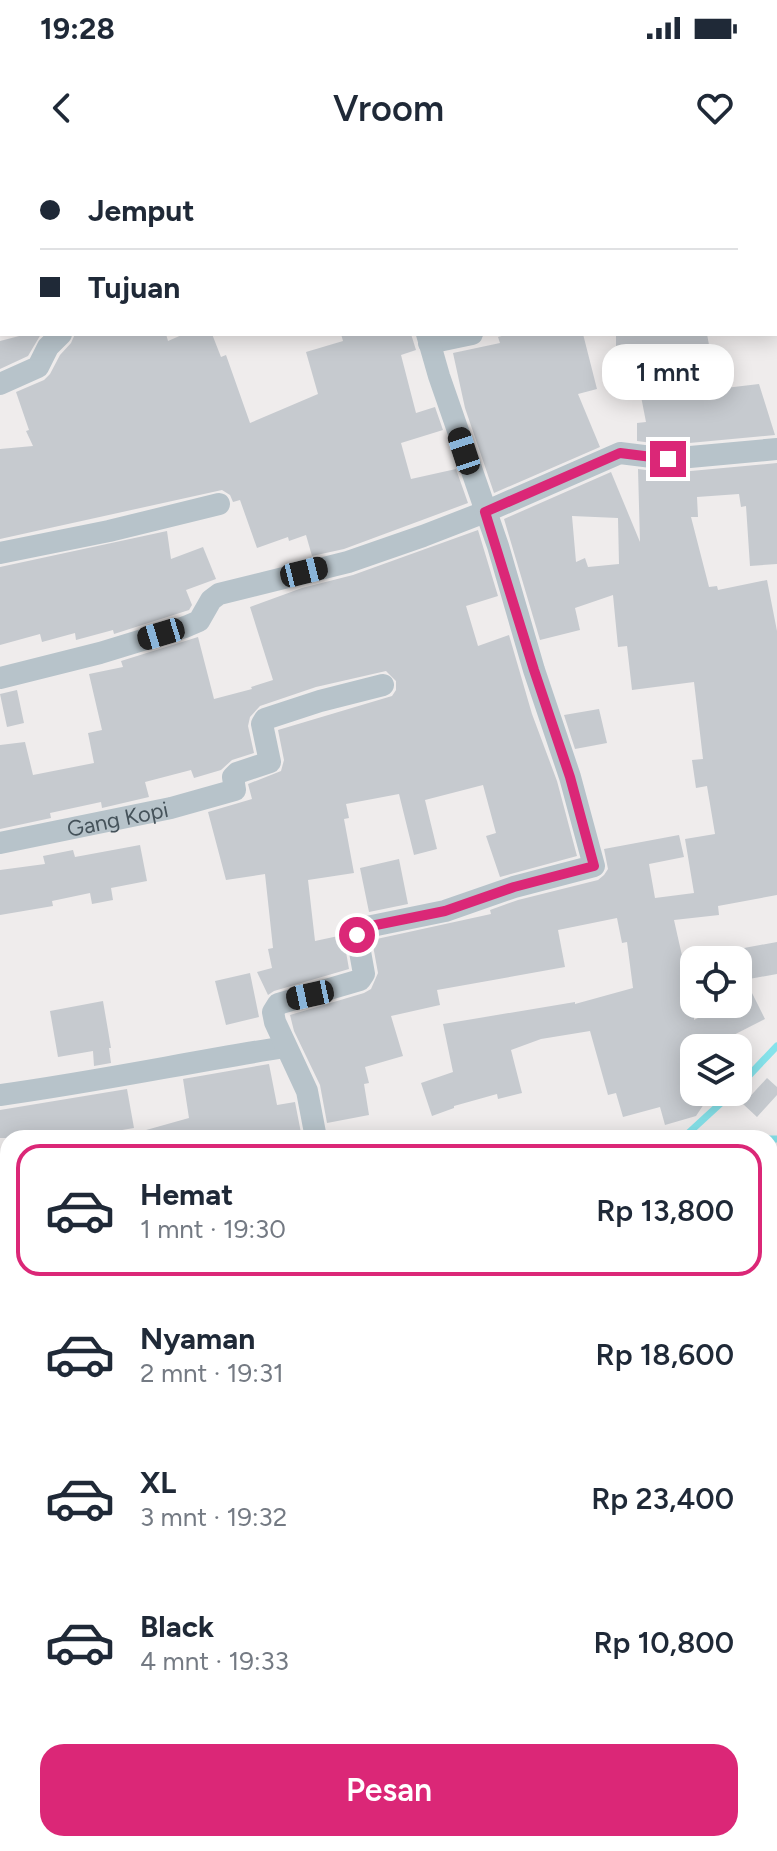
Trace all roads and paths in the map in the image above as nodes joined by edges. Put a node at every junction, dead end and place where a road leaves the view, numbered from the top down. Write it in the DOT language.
graph roads {
  1 [pos="59,336"];
  2 [pos="454,336"];
  3 [pos="428,339"];
  4 [pos="0,384"];
  5 [pos="777,449"];
  6 [pos="219,504"];
  7 [pos="485,512"];
  8 [pos="0,553"];
  9 [pos="0,678"];
  10 [pos="383,685"];
  11 [pos="0,843"];
  12 [pos="285,1047"];
  13 [pos="0,1095"];
  14 [pos="314,1130"];
  1 -- 4 [label="street"];
  2 -- 3 [label="street"];
  3 -- 7 [label="street"];
  5 -- 7 [label="street"];
  6 -- 8 [label="street"];
  7 -- 9 [label="street"];
  7 -- 12 [label="street"];
  10 -- 11 [label="street, Gang Kopi"];
  12 -- 13 [label="street"];
  12 -- 14 [label="street"];
}
